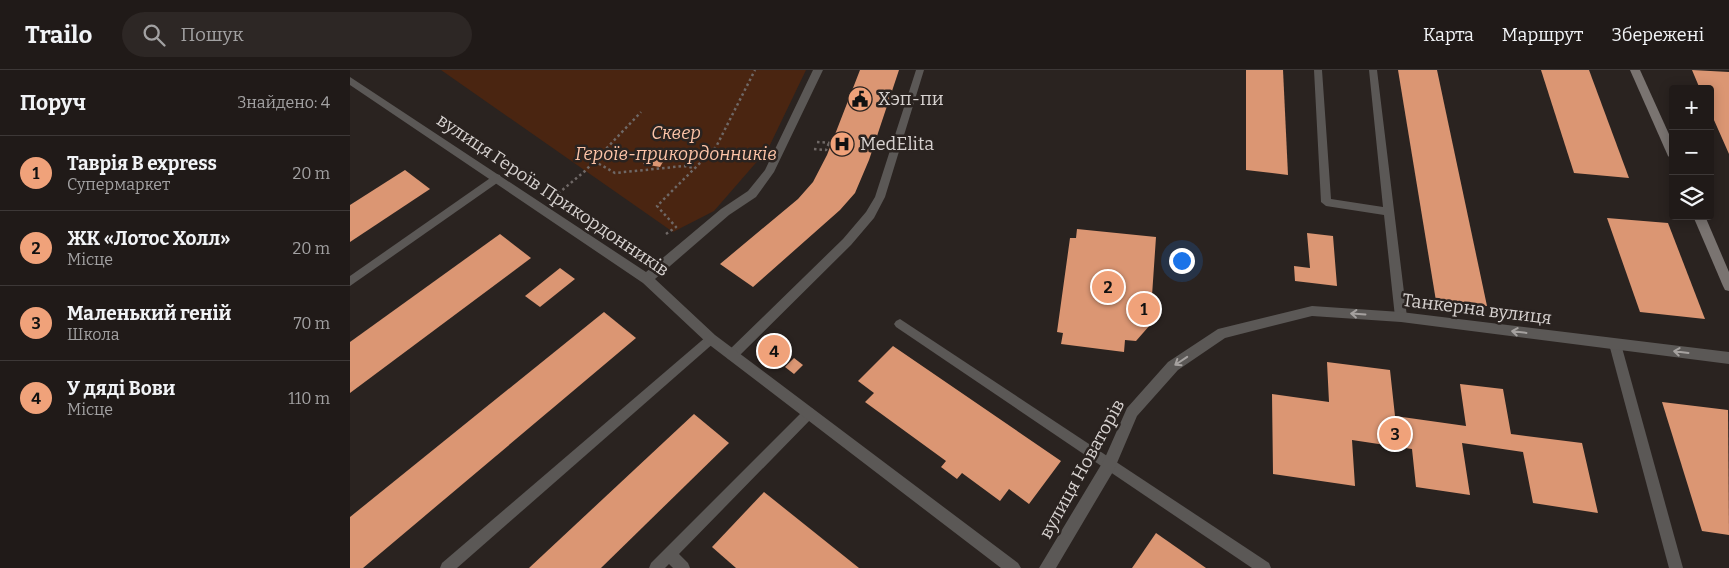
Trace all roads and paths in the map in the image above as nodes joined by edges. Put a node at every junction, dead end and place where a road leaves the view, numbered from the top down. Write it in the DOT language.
graph roads {
  1 [pos="755,70"];
  2 [pos="818,70"];
  3 [pos="920,70"];
  4 [pos="1318,70"];
  5 [pos="1373,70"];
  6 [pos="1635,70"];
  7 [pos="350,80"];
  8 [pos="641,112"];
  9 [pos="817,142"];
  10 [pos="1669,147"];
  11 [pos="814,149"];
  12 [pos="594,161"];
  13 [pos="695,168"];
  14 [pos="496,178"];
  15 [pos="541,208"];
  16 [pos="1388,212"];
  17 [pos="1701,220"];
  18 [pos="666,234"];
  19 [pos="647,279"];
  20 [pos="350,282"];
  21 [pos="1729,286"];
  22 [pos="1400,317"];
  23 [pos="900,324"];
  24 [pos="1222,333"];
  25 [pos="711,339"];
  26 [pos="1615,344"];
  27 [pos="732,355"];
  28 [pos="1729,358"];
  29 [pos="809,413"];
  30 [pos="1109,464"];
  31 [pos="670,555"];
  32 [pos="447,568"];
  33 [pos="656,568"];
  34 [pos="683,568"];
  35 [pos="1013,568"];
  36 [pos="1047,568"];
  37 [pos="1264,568"];
  38 [pos="1676,568"];
  1 -- 13 [label="path"];
  2 -- 19 [label="street"];
  3 -- 27 [label="lane"];
  4 -- 16 [label="lane"];
  5 -- 16 [label="lane"];
  6 -- 10 [label="street"];
  7 -- 14 [label="street, вулиця Героїв Прикордонників"];
  8 -- 12 [label="path"];
  9 -- 11 [label="path"];
  12 -- 13 [label="path"];
  12 -- 15 [label="path"];
  13 -- 18 [label="path"];
  14 -- 15 [label="street, вулиця Героїв Прикордонників"];
  14 -- 20 [label="lane"];
  15 -- 19 [label="street, вулиця Героїв Прикордонників"];
  16 -- 22 [label="lane"];
  17 -- 21 [label="street"];
  19 -- 25 [label="street, вулиця Героїв Прикордонників"];
  22 -- 24 [label="street, Танкерна вулиця, one-way"];
  26 -- 22 [label="street, Танкерна вулиця, one-way"];
  23 -- 30 [label="lane"];
  24 -- 30 [label="street, вулиця Новаторів, one-way"];
  25 -- 27 [label="street, вулиця Героїв Прикордонників"];
  25 -- 32 [label="lane"];
  28 -- 26 [label="street, Танкерна вулиця, one-way"];
  26 -- 38 [label="lane"];
  27 -- 29 [label="street, вулиця Героїв Прикордонників"];
  29 -- 31 [label="lane"];
  29 -- 35 [label="street, вулиця Героїв Прикордонників"];
  30 -- 36 [label="street, вулиця Новаторів"];
  30 -- 37 [label="lane"];
  31 -- 33 [label="lane"];
  31 -- 34 [label="lane"];
}
